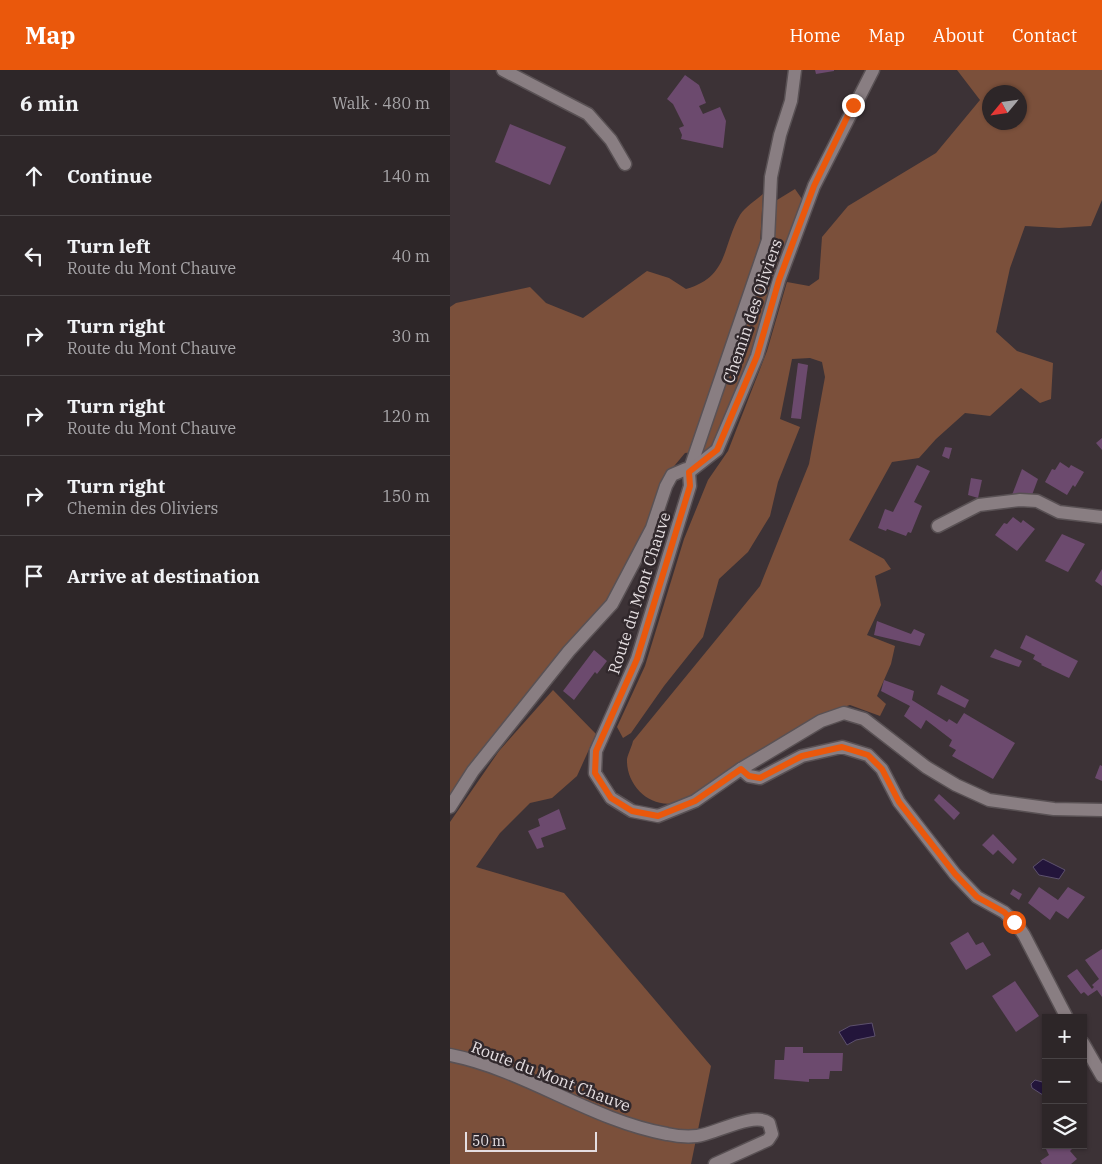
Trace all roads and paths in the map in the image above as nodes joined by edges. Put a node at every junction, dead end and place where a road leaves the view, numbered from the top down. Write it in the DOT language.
graph roads {
  1 [pos="503,70"];
  2 [pos="795,70"];
  3 [pos="873,70"];
  4 [pos="625,164"];
  5 [pos="689,472"];
  6 [pos="1102,517"];
  7 [pos="938,526"];
  8 [pos="741,769"];
  9 [pos="450,807"];
  10 [pos="1102,810"];
  11 [pos="1065,1014"];
  12 [pos="1087,1050"];
  13 [pos="450,1055"];
  14 [pos="1102,1076"];
  15 [pos="715,1164"];
  1 -- 4 [label="street"];
  2 -- 5 [label="street"];
  3 -- 5 [label="street, Chemin des Oliviers"];
  5 -- 8 [label="street, Route du Mont Chauve"];
  5 -- 9 [label="street, Route du Mont Chauve"];
  6 -- 7 [label="street"];
  8 -- 10 [label="street, Route du Mont Chauve"];
  8 -- 11 [label="street"];
  12 -- 14 [label="street"];
  13 -- 15 [label="street, Route du Mont Chauve"];
}
